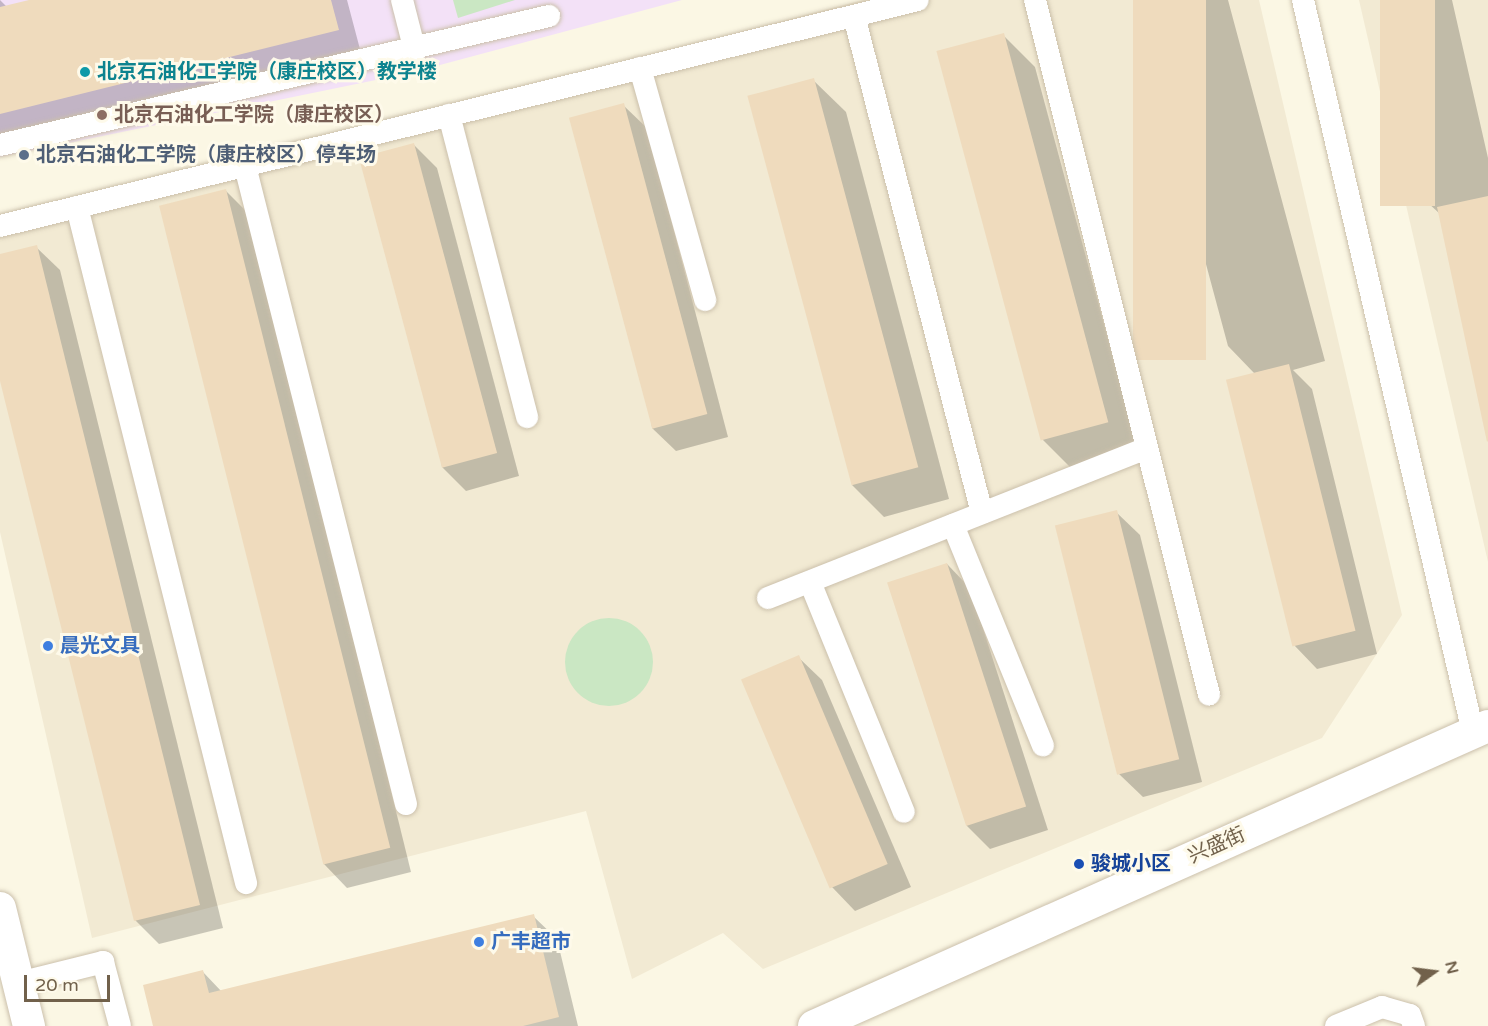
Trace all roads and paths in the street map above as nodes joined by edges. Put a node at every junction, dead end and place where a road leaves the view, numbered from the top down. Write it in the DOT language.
graph roads {
  1 [pos="402,0"];
  2 [pos="918,0"];
  3 [pos="1035,0"];
  4 [pos="1303,0"];
  5 [pos="549,16"];
  6 [pos="854,16"];
  7 [pos="415,51"];
  8 [pos="640,68"];
  9 [pos="449,115"];
  10 [pos="0,145"];
  11 [pos="244,166"];
  12 [pos="77,207"];
  13 [pos="0,226"];
  14 [pos="705,300"];
  15 [pos="527,417"];
  16 [pos="1145,449"];
  17 [pos="982,513"];
  18 [pos="953,525"];
  19 [pos="810,582"];
  20 [pos="768,598"];
  21 [pos="1209,695"];
  22 [pos="1481,729"];
  23 [pos="1043,745"];
  24 [pos="406,804"];
  25 [pos="904,812"];
  26 [pos="246,883"];
  27 [pos="0,908"];
  28 [pos="19,983"];
  29 [pos="29,1026"];
  30 [pos="120,1026"];
  31 [pos="814,1026"];
  32 [pos="1336,1026"];
  33 [pos="1414,1026"];
  1 -- 7 [label="street"];
  2 -- 6 [label="street"];
  3 -- 16 [label="street"];
  4 -- 22 [label="street"];
  5 -- 7 [label="street"];
  6 -- 8 [label="street"];
  6 -- 17 [label="street"];
  7 -- 10 [label="street"];
  8 -- 9 [label="street"];
  8 -- 14 [label="street"];
  9 -- 11 [label="street"];
  9 -- 15 [label="street"];
  11 -- 12 [label="street"];
  11 -- 24 [label="street"];
  12 -- 13 [label="street"];
  12 -- 26 [label="street"];
  16 -- 17 [label="street"];
  16 -- 21 [label="street"];
  17 -- 18 [label="street"];
  18 -- 19 [label="street"];
  18 -- 23 [label="street"];
  19 -- 20 [label="street"];
  19 -- 25 [label="street"];
  22 -- 31 [label="street, 兴盛街"];
  27 -- 28 [label="street"];
  28 -- 29 [label="street"];
  28 -- 30 [label="street"];
  32 -- 33 [label="street"];
}
